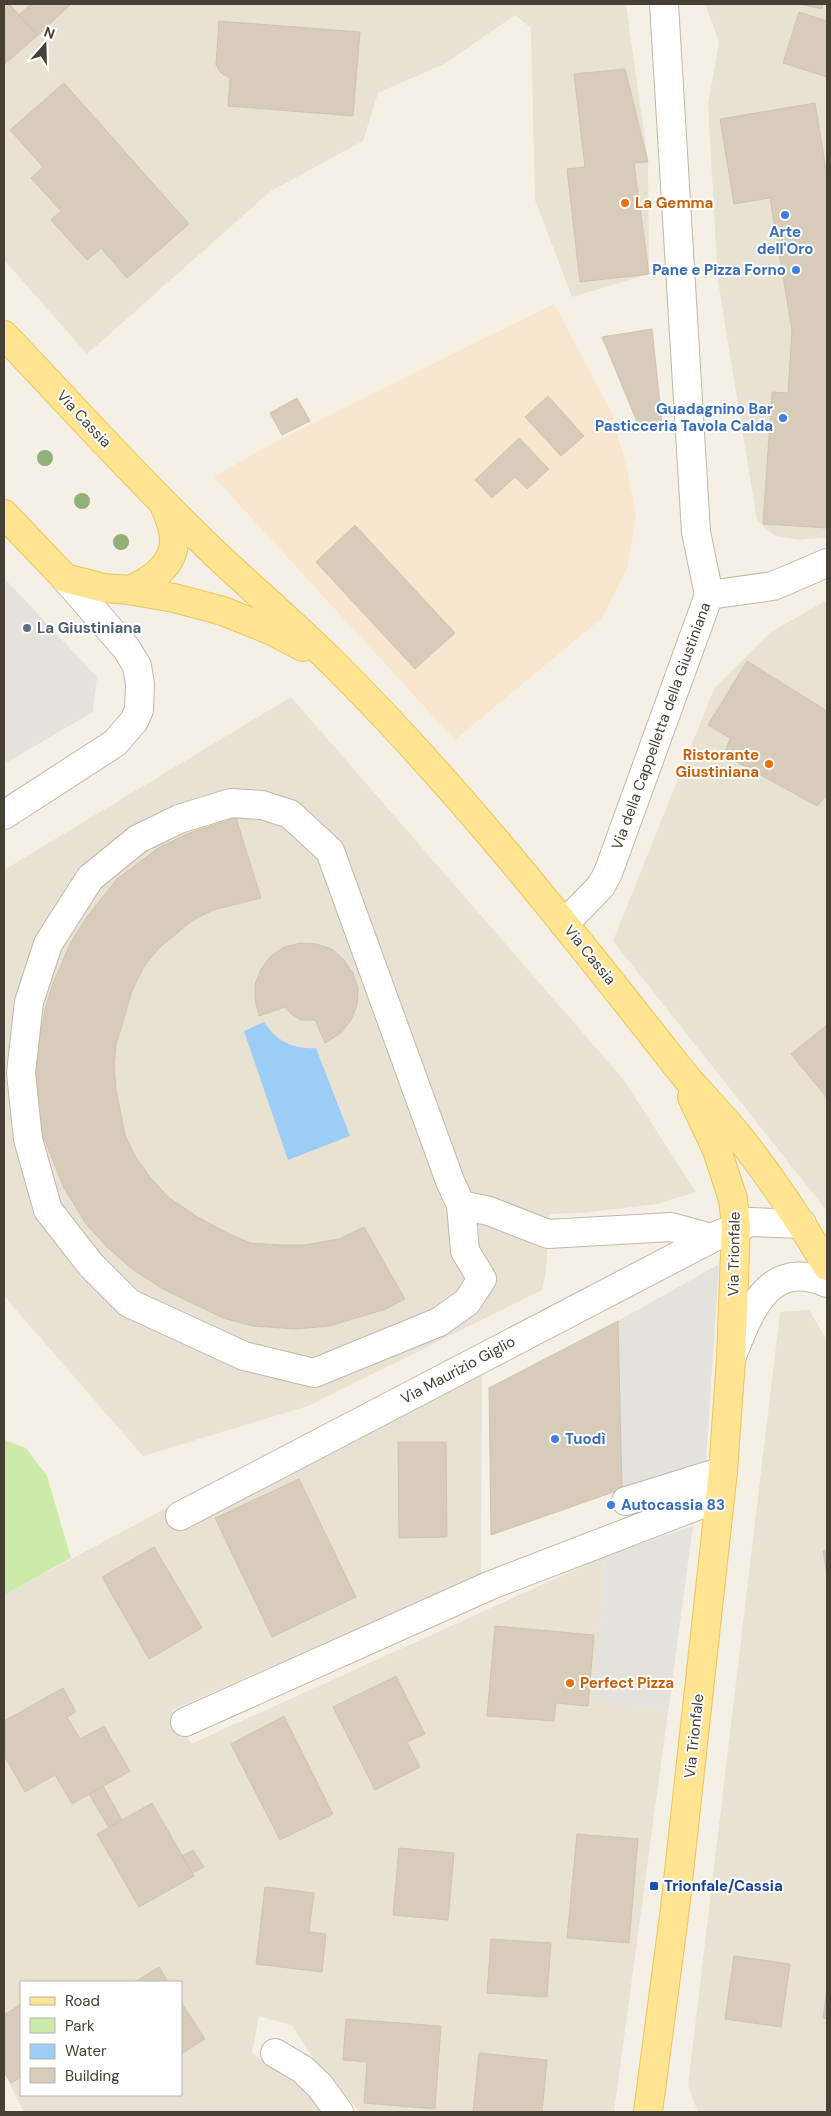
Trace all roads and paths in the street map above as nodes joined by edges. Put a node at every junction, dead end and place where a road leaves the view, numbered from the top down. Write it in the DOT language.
graph roads {
  1 [pos="664,4"];
  2 [pos="4,335"];
  3 [pos="164,503"];
  4 [pos="4,514"];
  5 [pos="827,563"];
  6 [pos="65,578"];
  7 [pos="129,590"];
  8 [pos="709,595"];
  9 [pos="332,661"];
  10 [pos="4,815"];
  11 [pos="564,924"];
  12 [pos="680,1070"];
  13 [pos="461,1205"];
  14 [pos="802,1224"];
  15 [pos="736,1226"];
  16 [pos="711,1238"];
  17 [pos="827,1266"];
  18 [pos="827,1283"];
  19 [pos="731,1359"];
  20 [pos="721,1484"];
  21 [pos="626,1501"];
  22 [pos="180,1516"];
  23 [pos="185,1722"];
  24 [pos="275,2053"];
  25 [pos="652,2083"];
  26 [pos="339,2112"];
  27 [pos="648,2112"];
  28 [pos="658,2112"];
  1 -- 8 [label="street, Via della Cappelletta della Giustiniana"];
  2 -- 3 [label="main road, Via Cassia"];
  3 -- 7 [label="main road, Via Cassia"];
  3 -- 9 [label="main road, Via Cassia"];
  4 -- 6 [label="main road"];
  5 -- 8 [label="street"];
  6 -- 7 [label="main road, Via Cassia"];
  6 -- 10 [label="street"];
  7 -- 9 [label="main road, Via Cassia"];
  8 -- 11 [label="street, Via della Cappelletta della Giustiniana"];
  9 -- 11 [label="main road, Via Cassia"];
  11 -- 12 [label="main road, Via Cassia"];
  12 -- 14 [label="main road, Via Cassia"];
  12 -- 15 [label="main road, Via Trionfale"];
  13 -- 13 [label="street"];
  13 -- 16 [label="street"];
  14 -- 15 [label="street, Via Maurizio Giglio"];
  14 -- 17 [label="main road, Via Cassia"];
  15 -- 16 [label="street, Via Maurizio Giglio"];
  15 -- 19 [label="main road, Via Trionfale"];
  16 -- 22 [label="street, Via Maurizio Giglio"];
  18 -- 19 [label="street, Via Trionfale"];
  19 -- 20 [label="main road, Via Trionfale"];
  20 -- 21 [label="street"];
  20 -- 23 [label="street"];
  20 -- 25 [label="main road, Via Trionfale"];
  24 -- 26 [label="street"];
  25 -- 27 [label="main road, Via Trionfale"];
  25 -- 28 [label="main road"];
}
